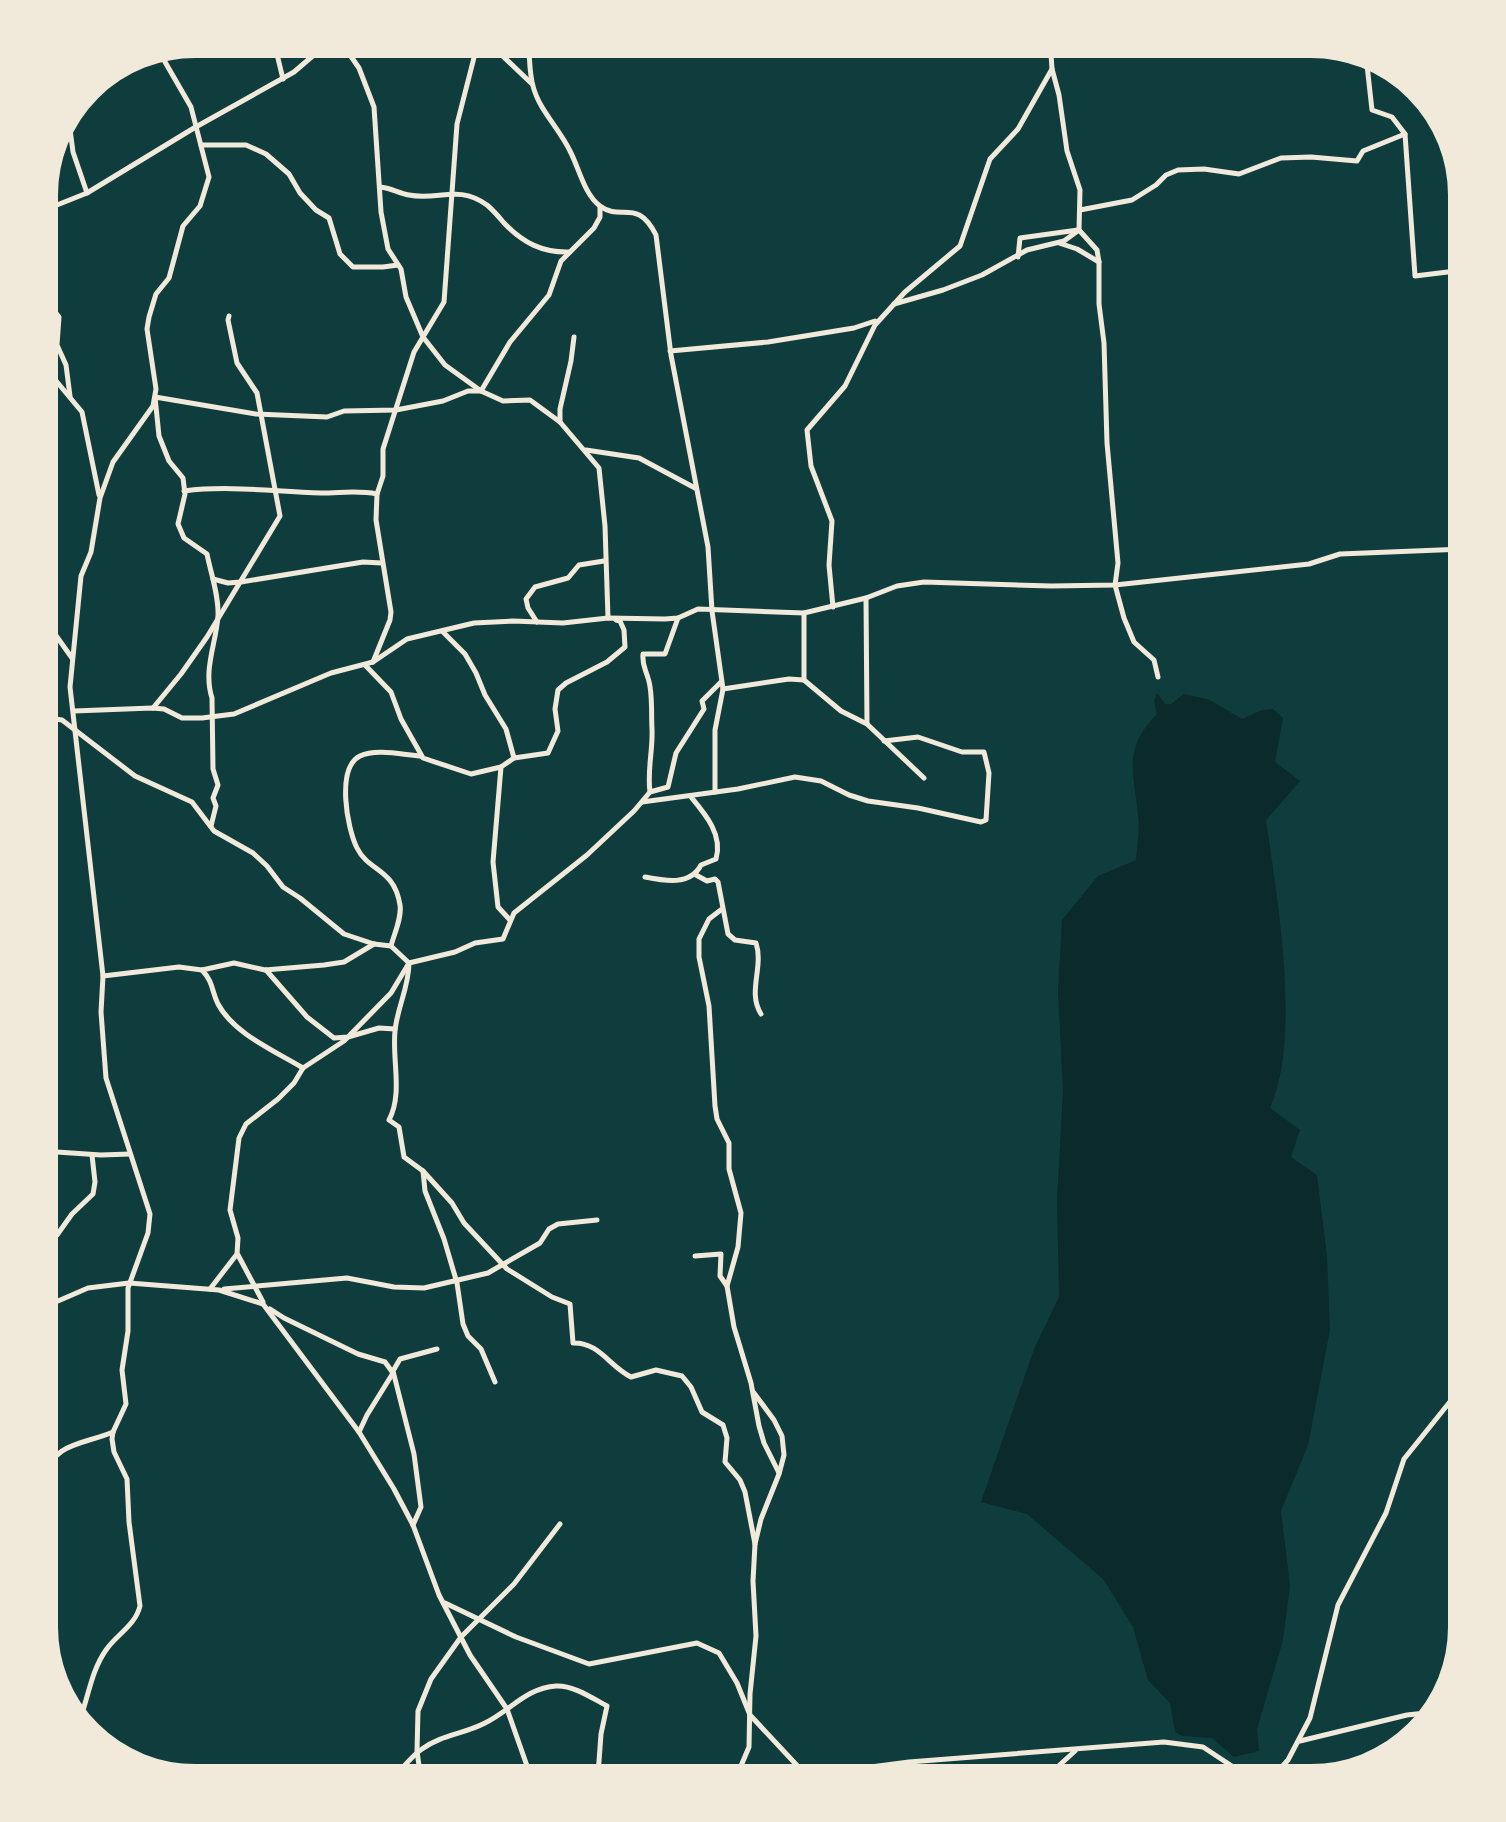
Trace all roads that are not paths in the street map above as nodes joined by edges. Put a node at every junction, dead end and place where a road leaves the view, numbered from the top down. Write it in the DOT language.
graph roads {
  1 [pos="277,56"];
  2 [pos="309,56"];
  3 [pos="351,56"];
  4 [pos="474,56"];
  5 [pos="503,56"];
  6 [pos="529,56"];
  7 [pos="1052,56"];
  8 [pos="165,62"];
  9 [pos="1052,69"];
  10 [pos="1367,69"];
  11 [pos="283,79"];
  12 [pos="532,84"];
  13 [pos="194,128"];
  14 [pos="71,133"];
  15 [pos="1405,134"];
  16 [pos="201,145"];
  17 [pos="380,187"];
  18 [pos="453,192"];
  19 [pos="87,193"];
  20 [pos="56,205"];
  21 [pos="600,207"];
  22 [pos="1080,210"];
  23 [pos="1079,230"];
  24 [pos="1058,243"];
  25 [pos="571,251"];
  26 [pos="1018,257"];
  27 [pos="1099,262"];
  28 [pos="398,265"];
  29 [pos="1450,272"];
  30 [pos="893,305"];
  31 [pos="56,313"];
  32 [pos="229,316"];
  33 [pos="875,321"];
  34 [pos="423,337"];
  35 [pos="574,337"];
  36 [pos="670,351"];
  37 [pos="56,380"];
  38 [pos="481,391"];
  39 [pos="70,397"];
  40 [pos="155,397"];
  41 [pos="396,410"];
  42 [pos="262,413"];
  43 [pos="560,422"];
  44 [pos="585,450"];
  45 [pos="276,489"];
  46 [pos="696,489"];
  47 [pos="184,491"];
  48 [pos="377,494"];
  49 [pos="100,498"];
  50 [pos="1450,550"];
  51 [pos="604,561"];
  52 [pos="382,563"];
  53 [pos="212,578"];
  54 [pos="241,582"];
  55 [pos="1115,585"];
  56 [pos="866,598"];
  57 [pos="833,607"];
  58 [pos="712,611"];
  59 [pos="804,613"];
  60 [pos="218,617"];
  61 [pos="607,618"];
  62 [pos="678,618"];
  63 [pos="537,622"];
  64 [pos="442,631"];
  65 [pos="56,636"];
  66 [pos="72,659"];
  67 [pos="373,662"];
  68 [pos="365,664"];
  69 [pos="1158,677"];
  70 [pos="804,680"];
  71 [pos="722,685"];
  72 [pos="152,708"];
  73 [pos="74,711"];
  74 [pos="213,717"];
  75 [pos="56,719"];
  76 [pos="867,724"];
  77 [pos="74,729"];
  78 [pos="884,741"];
  79 [pos="421,756"];
  80 [pos="514,758"];
  81 [pos="501,767"];
  82 [pos="924,778"];
  83 [pos="650,792"];
  84 [pos="715,792"];
  85 [pos="691,796"];
  86 [pos="642,802"];
  87 [pos="211,826"];
  88 [pos="696,875"];
  89 [pos="645,877"];
  90 [pos="722,909"];
  91 [pos="510,920"];
  92 [pos="374,944"];
  93 [pos="391,946"];
  94 [pos="409,963"];
  95 [pos="202,970"];
  96 [pos="265,970"];
  97 [pos="103,976"];
  98 [pos="761,1014"];
  99 [pos="395,1029"];
  100 [pos="348,1037"];
  101 [pos="303,1068"];
  102 [pos="56,1152"];
  103 [pos="130,1154"];
  104 [pos="92,1155"];
  105 [pos="423,1171"];
  106 [pos="597,1220"];
  107 [pos="56,1235"];
  108 [pos="237,1254"];
  109 [pos="695,1256"];
  110 [pos="504,1265"];
  111 [pos="456,1279"];
  112 [pos="129,1283"];
  113 [pos="254,1286"];
  114 [pos="727,1286"];
  115 [pos="210,1289"];
  116 [pos="219,1290"];
  117 [pos="58,1301"];
  118 [pos="263,1304"];
  119 [pos="437,1349"];
  120 [pos="393,1373"];
  121 [pos="495,1382"];
  122 [pos="754,1393"];
  123 [pos="1450,1402"];
  124 [pos="113,1432"];
  125 [pos="359,1432"];
  126 [pos="56,1458"];
  127 [pos="779,1474"];
  128 [pos="560,1524"];
  129 [pos="413,1525"];
  130 [pos="755,1544"];
  131 [pos="443,1602"];
  132 [pos="478,1619"];
  133 [pos="461,1637"];
  134 [pos="83,1709"];
  135 [pos="507,1709"];
  136 [pos="1419,1714"];
  137 [pos="750,1715"];
  138 [pos="1300,1741"];
  139 [pos="1077,1750"];
  140 [pos="417,1751"];
  141 [pos="404,1766"];
  142 [pos="419,1766"];
  143 [pos="528,1766"];
  144 [pos="598,1766"];
  145 [pos="741,1766"];
  146 [pos="798,1766"];
  147 [pos="878,1766"];
  148 [pos="1059,1766"];
  149 [pos="1232,1766"];
  150 [pos="1283,1766"];
  1 -- 11 [label="street"];
  2 -- 11 [label="street"];
  3 -- 17 [label="street"];
  4 -- 18 [label="street"];
  5 -- 12 [label="street"];
  6 -- 12 [label="street"];
  7 -- 9 [label="street"];
  8 -- 13 [label="street"];
  9 -- 22 [label="street"];
  9 -- 30 [label="street"];
  10 -- 15 [label="street"];
  11 -- 13 [label="street"];
  12 -- 21 [label="street"];
  13 -- 16 [label="street"];
  13 -- 19 [label="street"];
  14 -- 19 [label="street"];
  15 -- 22 [label="street"];
  15 -- 29 [label="street"];
  16 -- 28 [label="street"];
  16 -- 40 [label="street"];
  17 -- 18 [label="street"];
  17 -- 28 [label="street"];
  18 -- 25 [label="street"];
  18 -- 34 [label="street"];
  19 -- 20 [label="street"];
  21 -- 25 [label="street"];
  21 -- 36 [label="street"];
  22 -- 23 [label="street"];
  23 -- 24 [label="street"];
  23 -- 26 [label="street"];
  23 -- 27 [label="street"];
  24 -- 26 [label="street"];
  24 -- 27 [label="street"];
  25 -- 38 [label="street"];
  26 -- 30 [label="street"];
  27 -- 55 [label="street"];
  28 -- 34 [label="street"];
  30 -- 57 [label="street"];
  31 -- 39 [label="street"];
  32 -- 42 [label="street"];
  33 -- 36 [label="street"];
  34 -- 38 [label="street"];
  34 -- 41 [label="street"];
  35 -- 43 [label="street"];
  36 -- 46 [label="street"];
  37 -- 39 [label="street"];
  38 -- 41 [label="street"];
  38 -- 43 [label="street"];
  39 -- 49 [label="street"];
  40 -- 42 [label="street"];
  40 -- 47 [label="street"];
  40 -- 49 [label="street"];
  41 -- 42 [label="street"];
  41 -- 48 [label="street"];
  42 -- 45 [label="street"];
  43 -- 44 [label="street"];
  44 -- 46 [label="street"];
  44 -- 51 [label="street"];
  45 -- 47 [label="street"];
  45 -- 48 [label="street"];
  45 -- 54 [label="street"];
  46 -- 58 [label="street"];
  47 -- 53 [label="street"];
  48 -- 52 [label="street"];
  49 -- 66 [label="street"];
  50 -- 55 [label="street"];
  51 -- 61 [label="street"];
  51 -- 63 [label="street"];
  52 -- 54 [label="street"];
  52 -- 67 [label="street"];
  53 -- 54 [label="street"];
  53 -- 60 [label="street"];
  54 -- 60 [label="street"];
  55 -- 56 [label="street"];
  55 -- 69 [label="street"];
  56 -- 57 [label="street"];
  56 -- 76 [label="street"];
  57 -- 59 [label="street"];
  58 -- 59 [label="street"];
  58 -- 62 [label="street"];
  58 -- 71 [label="street"];
  59 -- 70 [label="street"];
  60 -- 72 [label="street"];
  60 -- 74 [label="street"];
  61 -- 62 [label="street"];
  61 -- 63 [label="street"];
  61 -- 80 [label="street"];
  62 -- 83 [label="street"];
  63 -- 64 [label="street"];
  64 -- 67 [label="street"];
  64 -- 80 [label="street"];
  65 -- 66 [label="street"];
  66 -- 73 [label="street"];
  67 -- 68 [label="street"];
  68 -- 74 [label="street"];
  68 -- 79 [label="street"];
  70 -- 71 [label="street"];
  70 -- 76 [label="street"];
  71 -- 83 [label="street"];
  71 -- 84 [label="street"];
  72 -- 73 [label="street"];
  72 -- 74 [label="street"];
  73 -- 77 [label="street"];
  74 -- 87 [label="street"];
  75 -- 77 [label="street"];
  76 -- 78 [label="street"];
  77 -- 87 [label="street"];
  77 -- 97 [label="street"];
  78 -- 82 [label="street"];
  78 -- 84 [label="street"];
  79 -- 81 [label="street"];
  79 -- 93 [label="street"];
  80 -- 81 [label="street"];
  81 -- 91 [label="street"];
  83 -- 86 [label="street"];
  84 -- 85 [label="street"];
  85 -- 86 [label="street"];
  85 -- 88 [label="street"];
  86 -- 91 [label="street"];
  87 -- 92 [label="street"];
  88 -- 89 [label="street"];
  88 -- 90 [label="street"];
  90 -- 98 [label="street"];
  90 -- 114 [label="street"];
  91 -- 94 [label="street"];
  92 -- 93 [label="street"];
  92 -- 96 [label="street"];
  93 -- 94 [label="street"];
  94 -- 99 [label="street"];
  94 -- 100 [label="street"];
  95 -- 96 [label="street"];
  95 -- 97 [label="street"];
  95 -- 101 [label="street"];
  96 -- 100 [label="street"];
  97 -- 103 [label="street"];
  99 -- 100 [label="street"];
  99 -- 105 [label="street"];
  100 -- 101 [label="street"];
  101 -- 108 [label="street"];
  102 -- 104 [label="street"];
  103 -- 104 [label="street"];
  103 -- 112 [label="street"];
  104 -- 107 [label="street"];
  105 -- 110 [label="street"];
  105 -- 111 [label="street"];
  106 -- 110 [label="street"];
  108 -- 113 [label="street"];
  108 -- 115 [label="street"];
  109 -- 114 [label="street"];
  110 -- 111 [label="street"];
  110 -- 130 [label="street"];
  111 -- 113 [label="street"];
  111 -- 121 [label="street"];
  112 -- 115 [label="street"];
  112 -- 117 [label="street"];
  112 -- 124 [label="street"];
  113 -- 116 [label="street"];
  113 -- 118 [label="street"];
  114 -- 122 [label="street"];
  115 -- 116 [label="street"];
  116 -- 118 [label="street"];
  118 -- 120 [label="street"];
  118 -- 125 [label="street"];
  119 -- 120 [label="street"];
  120 -- 125 [label="street"];
  120 -- 129 [label="street"];
  122 -- 127 [label="street"];
  122 -- 127 [label="street"];
  123 -- 138 [label="street"];
  124 -- 126 [label="street"];
  124 -- 134 [label="street"];
  125 -- 129 [label="street"];
  127 -- 130 [label="street"];
  128 -- 132 [label="street"];
  129 -- 131 [label="street"];
  130 -- 137 [label="street"];
  131 -- 132 [label="street"];
  131 -- 133 [label="street"];
  132 -- 133 [label="street"];
  132 -- 137 [label="street"];
  133 -- 135 [label="street"];
  133 -- 140 [label="street"];
  135 -- 140 [label="street"];
  135 -- 143 [label="street"];
  135 -- 144 [label="street"];
  136 -- 138 [label="street"];
  137 -- 145 [label="street"];
  137 -- 146 [label="street"];
  138 -- 150 [label="street"];
  139 -- 147 [label="street"];
  139 -- 148 [label="street"];
  139 -- 149 [label="street"];
  140 -- 141 [label="street"];
  140 -- 142 [label="street"];
}
